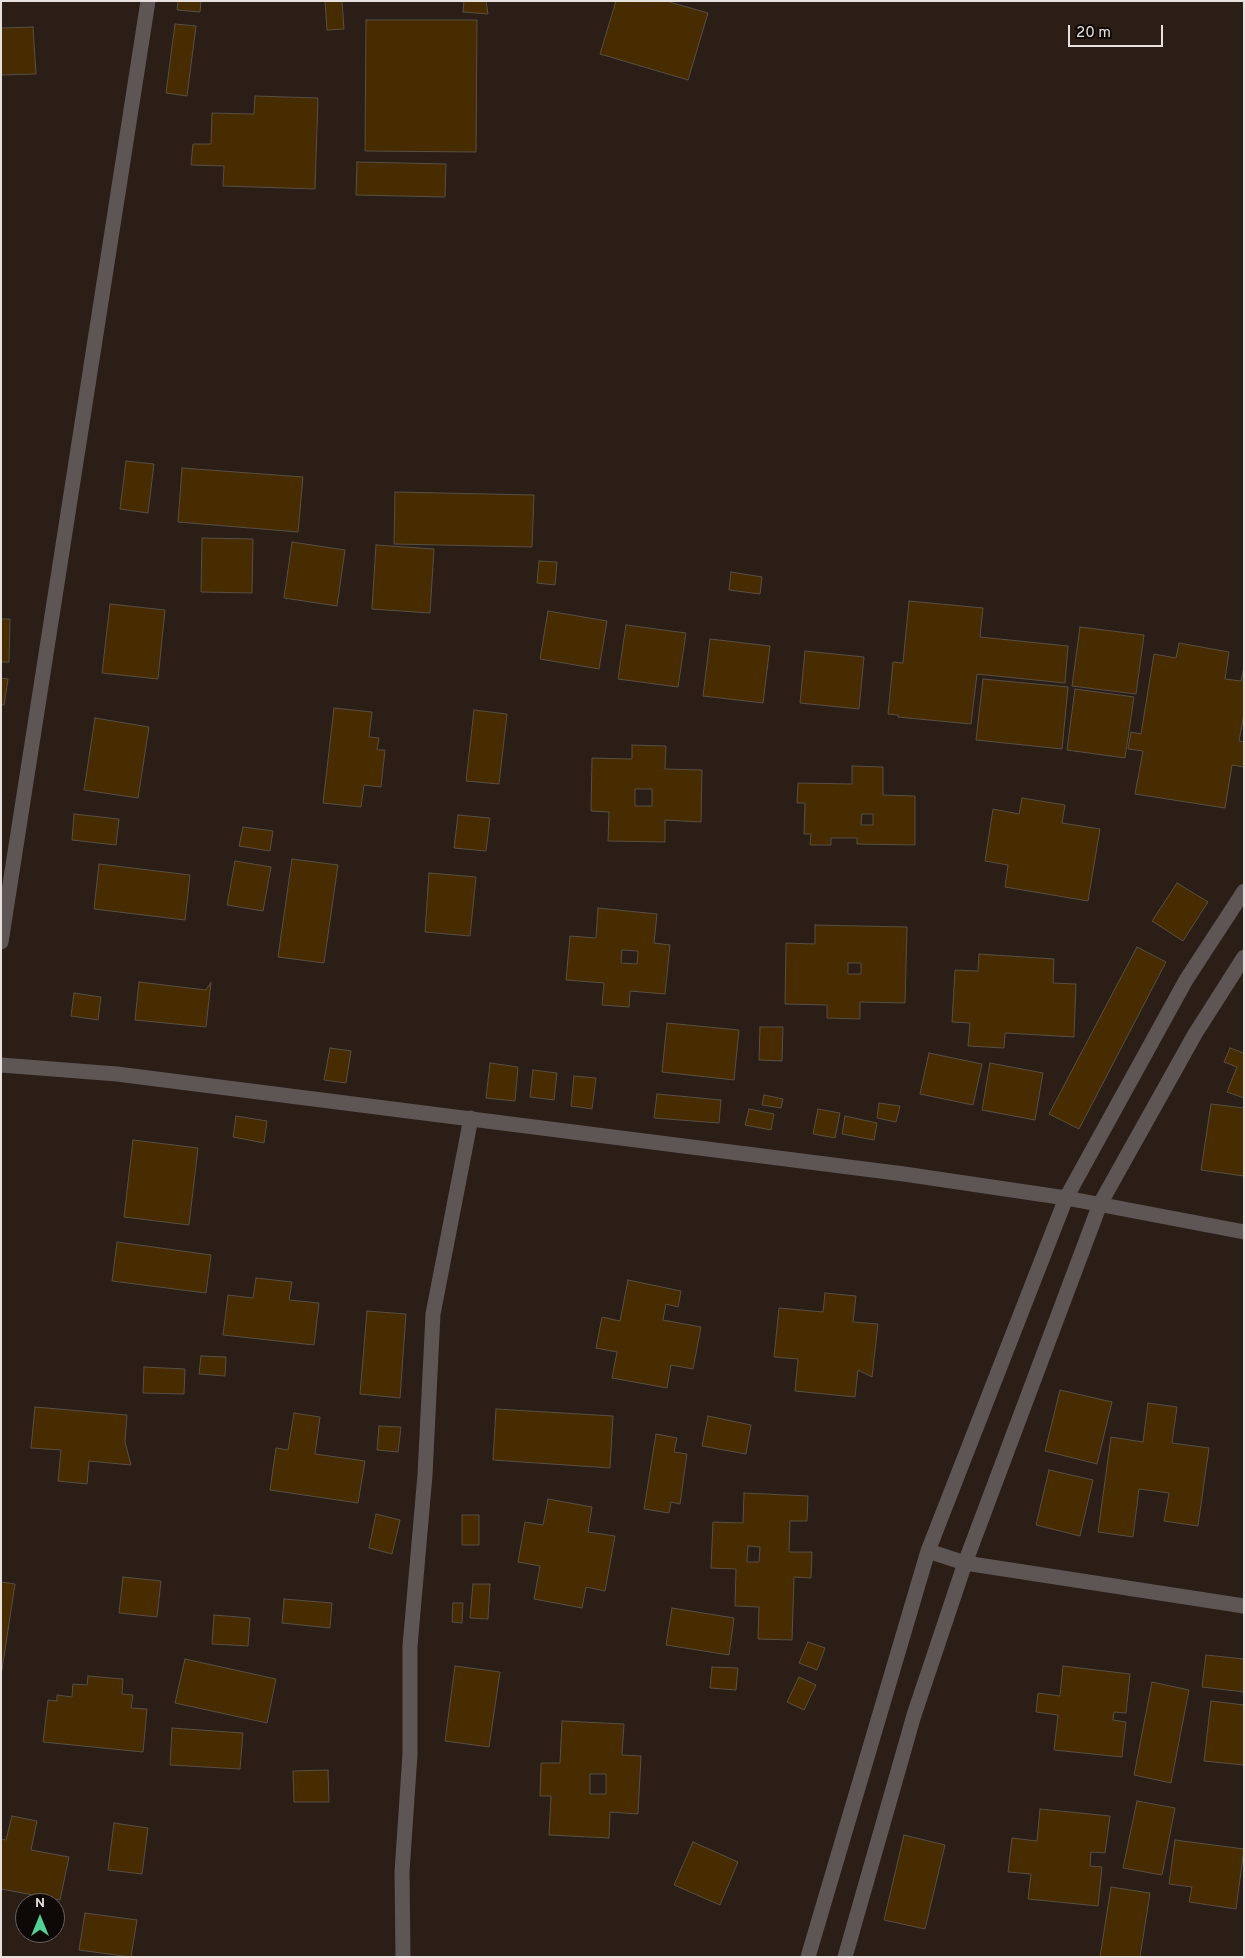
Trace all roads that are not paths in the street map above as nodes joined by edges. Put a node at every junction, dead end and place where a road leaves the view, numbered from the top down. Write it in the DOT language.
graph roads {
  1 [pos="148,1"];
  2 [pos="1244,891"];
  3 [pos="1,942"];
  4 [pos="1244,957"];
  5 [pos="1,1066"];
  6 [pos="472,1118"];
  7 [pos="1066,1198"];
  8 [pos="1100,1204"];
  9 [pos="1244,1232"];
  10 [pos="928,1550"];
  11 [pos="965,1562"];
  12 [pos="1244,1606"];
  13 [pos="403,1957"];
  14 [pos="808,1957"];
  15 [pos="845,1957"];
  1 -- 3 [label="street"];
  2 -- 7 [label="street"];
  4 -- 8 [label="street"];
  5 -- 6 [label="street"];
  6 -- 7 [label="street"];
  6 -- 13 [label="street"];
  7 -- 8 [label="street"];
  7 -- 10 [label="street"];
  8 -- 9 [label="street"];
  8 -- 11 [label="street"];
  10 -- 11 [label="street"];
  10 -- 14 [label="street"];
  11 -- 12 [label="street"];
  11 -- 15 [label="street"];
}
